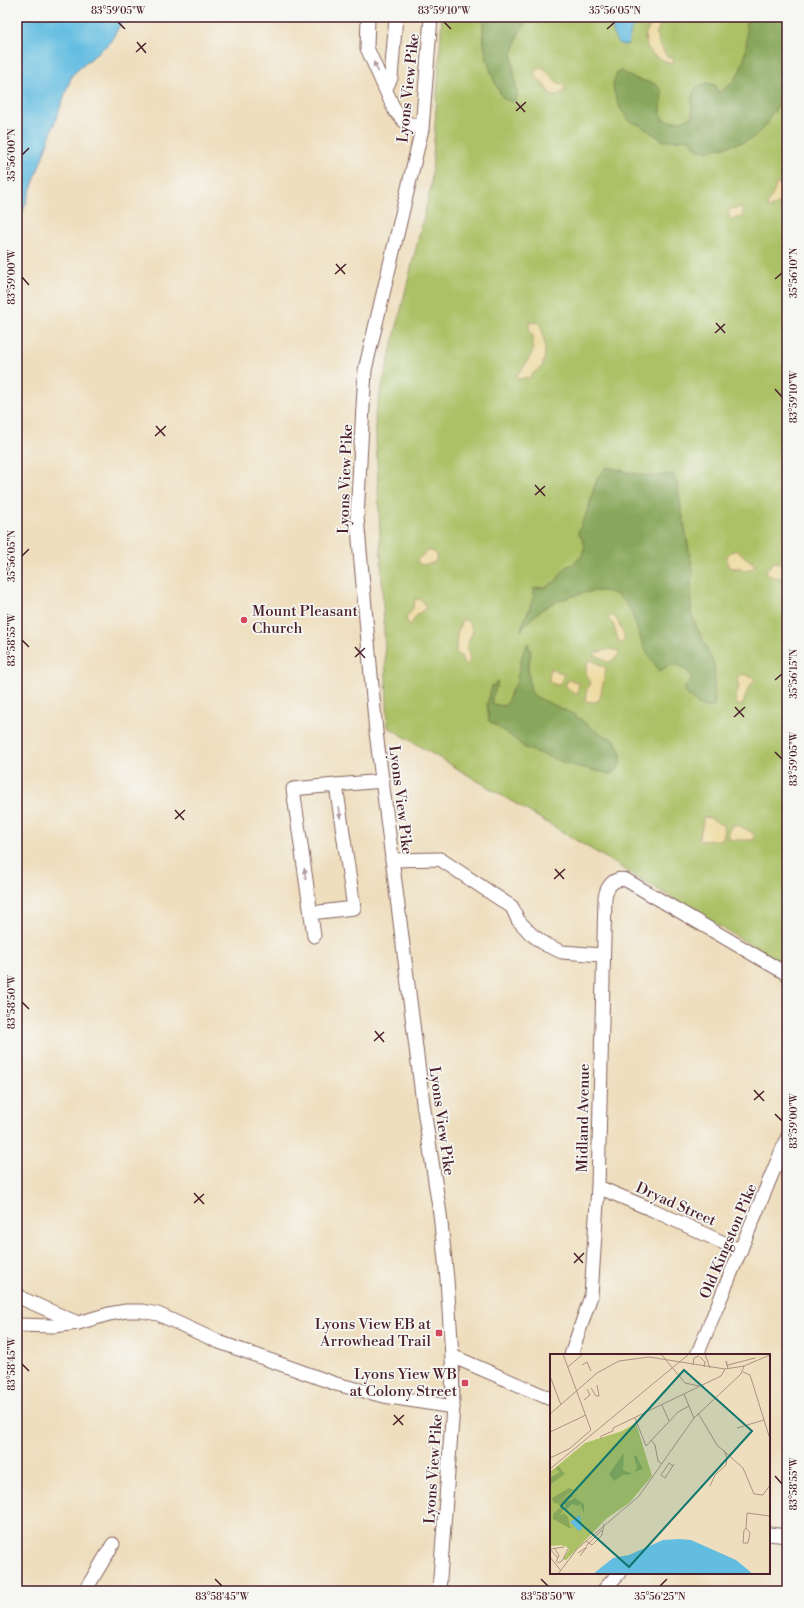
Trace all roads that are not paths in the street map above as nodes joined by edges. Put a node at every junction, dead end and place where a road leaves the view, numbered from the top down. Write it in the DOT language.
graph roads {
  1 [pos="368,17"];
  2 [pos="396,17"];
  3 [pos="431,17"];
  4 [pos="386,88"];
  5 [pos="422,129"];
  6 [pos="383,781"];
  7 [pos="336,785"];
  8 [pos="392,860"];
  9 [pos="311,913"];
  10 [pos="314,936"];
  11 [pos="602,955"];
  12 [pos="787,974"];
  13 [pos="787,1138"];
  14 [pos="598,1187"];
  15 [pos="741,1251"];
  16 [pos="17,1294"];
  17 [pos="78,1323"];
  18 [pos="17,1325"];
  19 [pos="571,1354"];
  20 [pos="698,1354"];
  21 [pos="452,1356"];
  22 [pos="550,1399"];
  23 [pos="453,1407"];
  24 [pos="770,1534"];
  25 [pos="787,1536"];
  26 [pos="113,1544"];
  27 [pos="608,1574"];
  28 [pos="618,1574"];
  29 [pos="85,1591"];
  30 [pos="439,1591"];
  31 [pos="602,1591"];
  4 -- 1 [label="street, one-way"];
  2 -- 4 [label="street"];
  3 -- 5 [label="street, Lyons View Pike"];
  4 -- 5 [label="street"];
  5 -- 6 [label="street, Lyons View Pike"];
  6 -- 7 [label="street"];
  6 -- 8 [label="street, Lyons View Pike"];
  7 -- 9 [label="street, one-way"];
  9 -- 7 [label="street, one-way"];
  8 -- 11 [label="street"];
  8 -- 21 [label="street, Lyons View Pike"];
  9 -- 10 [label="street"];
  11 -- 12 [label="street, Midland Avenue"];
  11 -- 14 [label="street, Midland Avenue"];
  13 -- 15 [label="street, Old Kingston Pike"];
  14 -- 15 [label="street, Dryad Street"];
  14 -- 19 [label="street, Midland Avenue"];
  15 -- 20 [label="street, Old Kingston Pike"];
  16 -- 17 [label="street"];
  17 -- 18 [label="street"];
  17 -- 23 [label="street"];
  21 -- 22 [label="street"];
  21 -- 23 [label="street, Lyons View Pike"];
  23 -- 30 [label="street, Lyons View Pike"];
  24 -- 25 [label="street"];
  26 -- 29 [label="street"];
  27 -- 31 [label="street"];
  28 -- 31 [label="street"];
}
